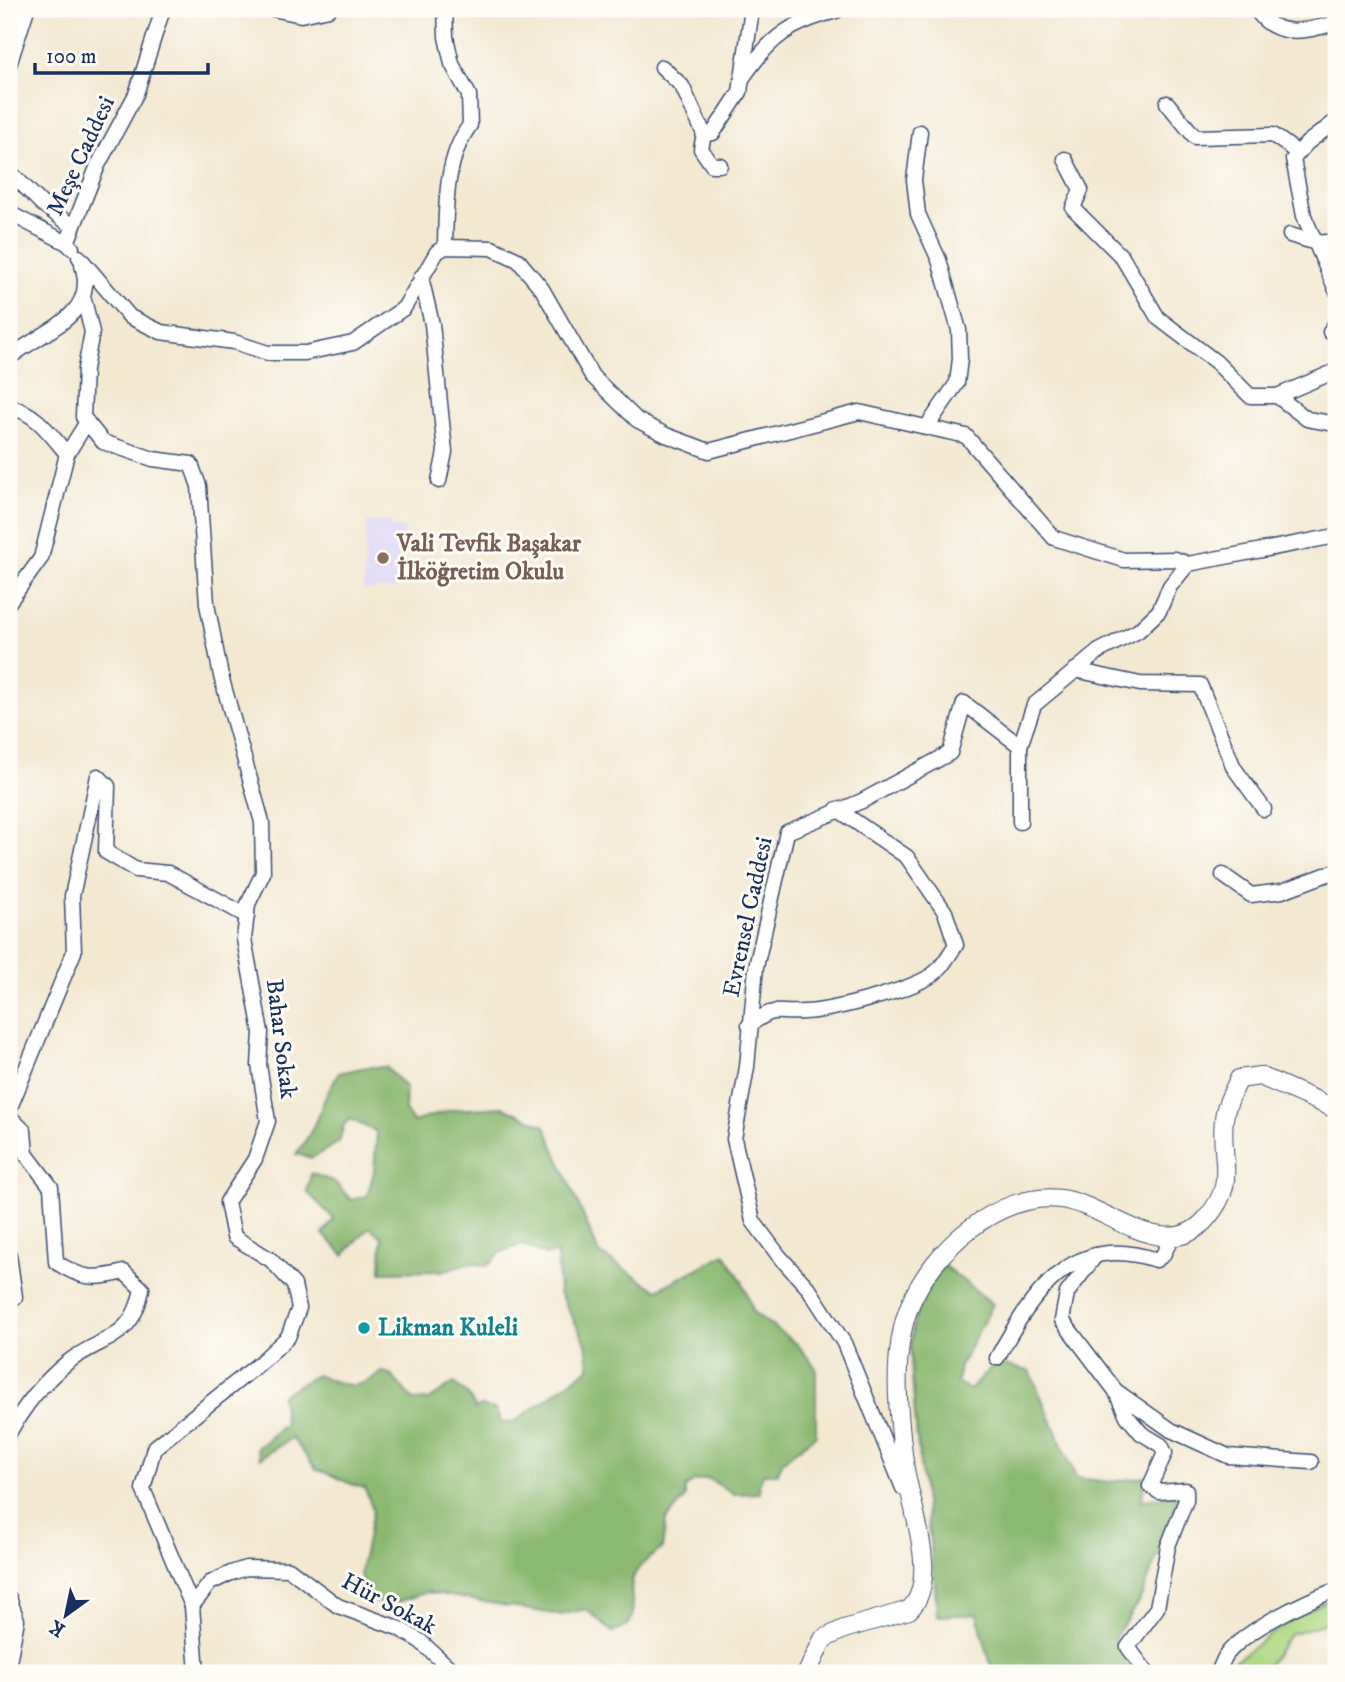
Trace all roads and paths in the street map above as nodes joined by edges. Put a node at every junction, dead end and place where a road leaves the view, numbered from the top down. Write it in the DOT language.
graph roads {
  1 [pos="27,9"];
  2 [pos="163,9"];
  3 [pos="273,9"];
  4 [pos="329,9"];
  5 [pos="445,9"];
  6 [pos="752,9"];
  7 [pos="1256,9"];
  8 [pos="836,11"];
  9 [pos="1336,23"];
  10 [pos="9,65"];
  11 [pos="662,67"];
  12 [pos="742,80"];
  13 [pos="1167,103"];
  14 [pos="1336,121"];
  15 [pos="920,132"];
  16 [pos="704,134"];
  17 [pos="1298,153"];
  18 [pos="1065,159"];
  19 [pos="720,165"];
  20 [pos="9,171"];
  21 [pos="9,213"];
  22 [pos="72,226"];
  23 [pos="1290,235"];
  24 [pos="1336,241"];
  25 [pos="67,243"];
  26 [pos="1317,243"];
  27 [pos="445,247"];
  28 [pos="79,257"];
  29 [pos="421,277"];
  30 [pos="1336,290"];
  31 [pos="84,300"];
  32 [pos="1336,322"];
  33 [pos="1336,331"];
  34 [pos="9,358"];
  35 [pos="1336,371"];
  36 [pos="1277,396"];
  37 [pos="9,407"];
  38 [pos="87,422"];
  39 [pos="1336,424"];
  40 [pos="926,428"];
  41 [pos="67,454"];
  42 [pos="439,481"];
  43 [pos="1336,536"];
  44 [pos="1188,564"];
  45 [pos="9,602"];
  46 [pos="1075,670"];
  47 [pos="1020,746"];
  48 [pos="837,809"];
  49 [pos="1264,809"];
  50 [pos="1020,821"];
  51 [pos="1336,871"];
  52 [pos="1223,875"];
  53 [pos="247,916"];
  54 [pos="749,1025"];
  55 [pos="1336,1109"];
  56 [pos="9,1111"];
  57 [pos="9,1116"];
  58 [pos="1172,1237"];
  59 [pos="9,1255"];
  60 [pos="1096,1255"];
  61 [pos="9,1302"];
  62 [pos="997,1358"];
  63 [pos="1115,1390"];
  64 [pos="9,1433"];
  65 [pos="1311,1462"];
  66 [pos="916,1521"];
  67 [pos="1336,1590"];
  68 [pos="9,1598"];
  69 [pos="192,1606"];
  70 [pos="9,1662"];
  71 [pos="197,1673"];
  72 [pos="455,1673"];
  73 [pos="807,1673"];
  74 [pos="1147,1673"];
  75 [pos="1217,1673"];
  1 -- 10 [label="street"];
  2 -- 22 [label="street, Meşe Caddesi"];
  3 -- 4 [label="street"];
  5 -- 27 [label="street"];
  6 -- 12 [label="street"];
  7 -- 9 [label="street"];
  8 -- 12 [label="street"];
  11 -- 16 [label="street"];
  12 -- 16 [label="street"];
  13 -- 17 [label="street"];
  14 -- 17 [label="street"];
  15 -- 40 [label="street"];
  16 -- 19 [label="street"];
  17 -- 26 [label="street"];
  18 -- 36 [label="street"];
  20 -- 22 [label="street"];
  21 -- 25 [label="street"];
  22 -- 25 [label="street, Meşe Caddesi"];
  23 -- 26 [label="street"];
  24 -- 26 [label="street"];
  25 -- 28 [label="street"];
  26 -- 30 [label="street"];
  27 -- 29 [label="street"];
  27 -- 40 [label="street"];
  28 -- 29 [label="street"];
  28 -- 31 [label="street"];
  29 -- 42 [label="street"];
  31 -- 34 [label="street"];
  31 -- 38 [label="street"];
  32 -- 33 [label="street"];
  35 -- 36 [label="street"];
  36 -- 39 [label="street"];
  37 -- 41 [label="street"];
  38 -- 41 [label="street"];
  38 -- 53 [label="street, Bahar Sokak"];
  40 -- 44 [label="street"];
  41 -- 45 [label="street"];
  43 -- 44 [label="street"];
  44 -- 46 [label="street"];
  46 -- 47 [label="street"];
  46 -- 49 [label="street"];
  47 -- 48 [label="street, Evrensel Caddesi"];
  47 -- 50 [label="street"];
  48 -- 54 [label="street, Evrensel Caddesi"];
  48 -- 54 [label="street"];
  51 -- 52 [label="street"];
  53 -- 56 [label="street"];
  53 -- 69 [label="street, Bahar Sokak"];
  54 -- 66 [label="street, Evrensel Caddesi"];
  55 -- 58 [label="street"];
  57 -- 64 [label="street"];
  58 -- 60 [label="street"];
  58 -- 66 [label="street"];
  59 -- 61 [label="street"];
  60 -- 62 [label="street"];
  60 -- 63 [label="street"];
  63 -- 65 [label="street"];
  63 -- 74 [label="street"];
  66 -- 73 [label="street"];
  67 -- 75 [label="street"];
  68 -- 70 [label="street"];
  69 -- 71 [label="street, Bahar Sokak"];
  69 -- 72 [label="street, Hür Sokak"];
}
